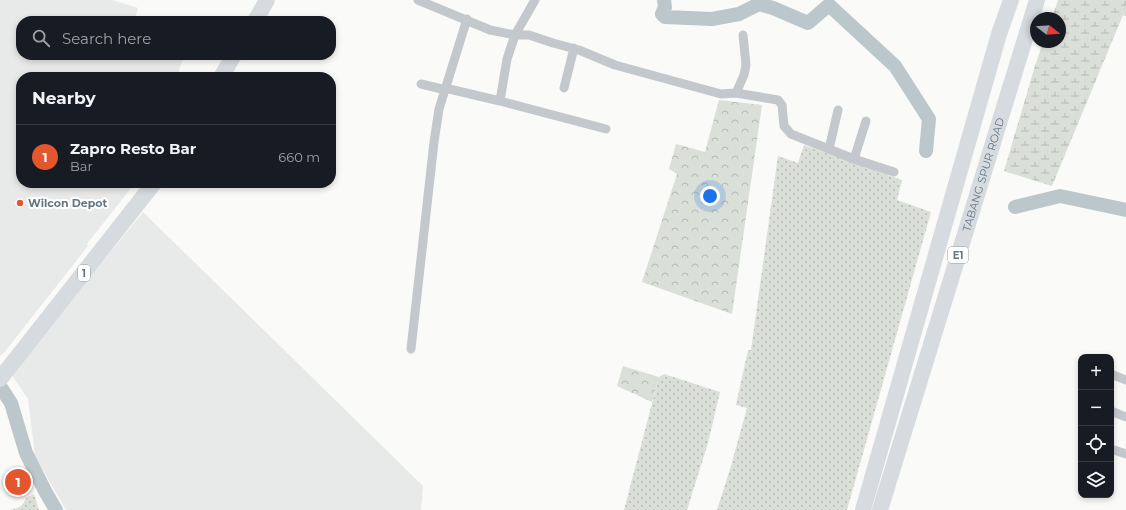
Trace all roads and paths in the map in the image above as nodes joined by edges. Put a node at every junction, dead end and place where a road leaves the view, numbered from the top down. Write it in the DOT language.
graph roads {
  1 [pos="258,0"];
  2 [pos="267,0"];
  3 [pos="418,0"];
  4 [pos="535,0"];
  5 [pos="1011,0"];
  6 [pos="1037,0"];
  7 [pos="248,16"];
  8 [pos="257,16"];
  9 [pos="467,20"];
  10 [pos="515,35"];
  11 [pos="743,35"];
  12 [pos="574,48"];
  13 [pos="222,60"];
  14 [pos="231,60"];
  15 [pos="215,72"];
  16 [pos="223,72"];
  17 [pos="421,84"];
  18 [pos="445,88"];
  19 [pos="564,88"];
  20 [pos="736,93"];
  21 [pos="500,101"];
  22 [pos="838,110"];
  23 [pos="866,121"];
  24 [pos="606,129"];
  25 [pos="829,149"];
  26 [pos="854,159"];
  27 [pos="894,172"];
  28 [pos="141,188"];
  29 [pos="150,188"];
  30 [pos="411,349"];
  31 [pos="7,362"];
  32 [pos="1114,375"];
  33 [pos="0,379"];
  34 [pos="1126,380"];
  35 [pos="1114,413"];
  36 [pos="1126,417"];
  37 [pos="1114,450"];
  38 [pos="1126,454"];
  39 [pos="863,510"];
  40 [pos="880,510"];
  1 -- 7 [label="highway"];
  2 -- 8 [label="highway"];
  3 -- 9 [label="street"];
  4 -- 10 [label="street"];
  5 -- 39 [label="highway, TABANG SPUR ROAD / E1"];
  6 -- 40 [label="highway, TABANG SPUR ROAD / E1"];
  9 -- 10 [label="street"];
  9 -- 18 [label="street"];
  10 -- 12 [label="street"];
  10 -- 21 [label="street"];
  11 -- 20 [label="street"];
  12 -- 19 [label="street"];
  12 -- 20 [label="street"];
  13 -- 15 [label="highway"];
  14 -- 16 [label="highway"];
  17 -- 18 [label="street"];
  18 -- 21 [label="street"];
  18 -- 30 [label="street"];
  20 -- 25 [label="street"];
  21 -- 24 [label="street"];
  22 -- 25 [label="street"];
  23 -- 26 [label="street"];
  25 -- 26 [label="street"];
  26 -- 27 [label="street"];
  28 -- 31 [label="highway, 1"];
  29 -- 31 [label="highway, 1"];
  31 -- 33 [label="highway, 1"];
  32 -- 34 [label="street"];
  35 -- 36 [label="street"];
  37 -- 38 [label="street"];
}
